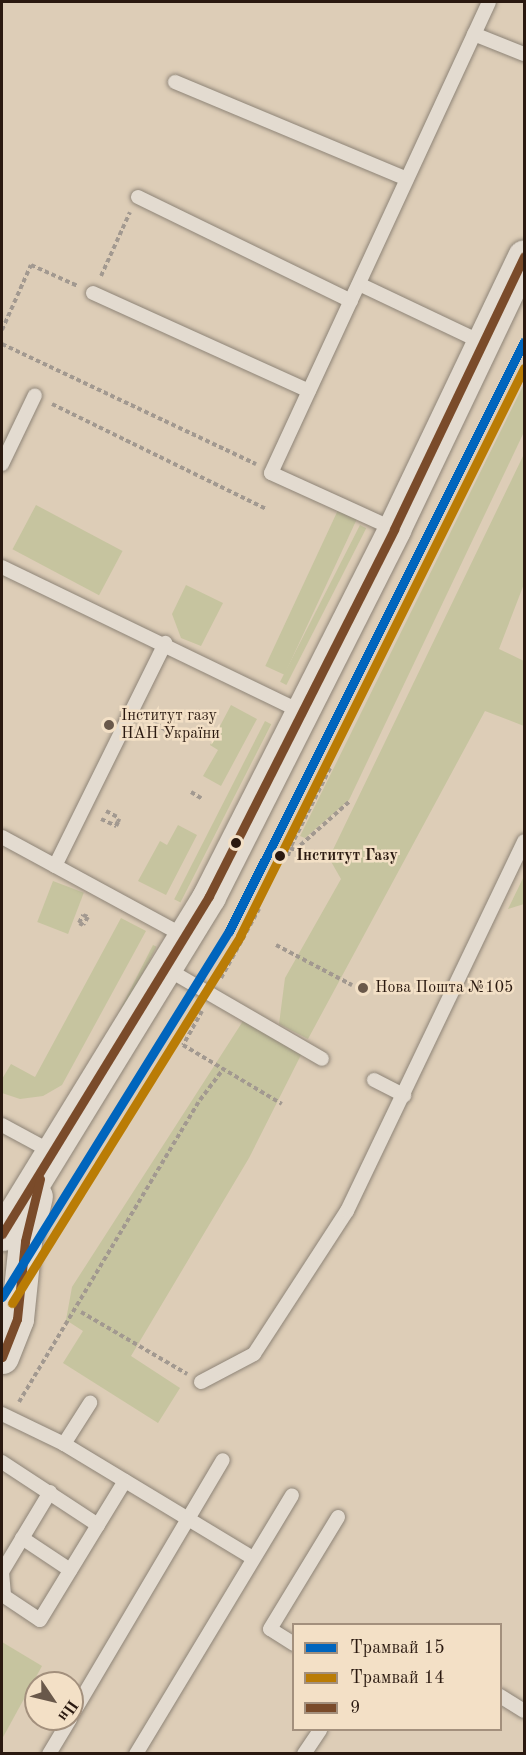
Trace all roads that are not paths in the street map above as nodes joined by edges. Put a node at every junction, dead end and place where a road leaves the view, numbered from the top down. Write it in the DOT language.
graph roads {
  1 [pos="489,2"];
  2 [pos="474,34"];
  3 [pos="525,54"];
  4 [pos="176,82"];
  5 [pos="407,179"];
  6 [pos="138,197"];
  7 [pos="525,256"];
  8 [pos="359,284"];
  9 [pos="93,293"];
  10 [pos="351,301"];
  11 [pos="483,343"];
  12 [pos="309,391"];
  13 [pos="35,395"];
  14 [pos="2,464"];
  15 [pos="394,529"];
  16 [pos="2,567"];
  17 [pos="165,643"];
  18 [pos="302,712"];
  19 [pos="2,837"];
  20 [pos="525,841"];
  21 [pos="55,866"];
  22 [pos="186,936"];
  23 [pos="167,969"];
  24 [pos="322,1059"];
  25 [pos="374,1080"];
  26 [pos="404,1095"];
  27 [pos="2,1125"];
  28 [pos="47,1160"];
  29 [pos="2,1234"];
  30 [pos="5,1352"];
  31 [pos="201,1382"];
  32 [pos="90,1403"];
  33 [pos="5,1416"];
  34 [pos="64,1444"];
  35 [pos="223,1460"];
  36 [pos="2,1462"];
  37 [pos="125,1481"];
  38 [pos="50,1492"];
  39 [pos="292,1495"];
  40 [pos="338,1516"];
  41 [pos="188,1519"];
  42 [pos="98,1525"];
  43 [pos="21,1538"];
  44 [pos="253,1558"];
  45 [pos="70,1570"];
  46 [pos="292,1643"];
  47 [pos="84,1695"];
  48 [pos="502,1697"];
  49 [pos="525,1711"];
  50 [pos="63,1731"];
  51 [pos="319,1731"];
  52 [pos="49,1754"];
  53 [pos="136,1754"];
  54 [pos="304,1754"];
  1 -- 2 [label="lane"];
  2 -- 3 [label="lane"];
  2 -- 5 [label="lane"];
  4 -- 5 [label="lane"];
  5 -- 8 [label="lane"];
  6 -- 10 [label="lane"];
  7 -- 11 [label="main road"];
  8 -- 10 [label="lane"];
  8 -- 11 [label="lane"];
  9 -- 12 [label="lane"];
  10 -- 12 [label="lane"];
  11 -- 15 [label="main road"];
  12 -- 15 [label="lane"];
  13 -- 14 [label="lane"];
  15 -- 18 [label="main road"];
  16 -- 17 [label="lane"];
  17 -- 18 [label="lane"];
  17 -- 21 [label="lane"];
  18 -- 22 [label="main road"];
  19 -- 21 [label="lane"];
  20 -- 26 [label="lane"];
  21 -- 22 [label="lane"];
  22 -- 23 [label="main road"];
  23 -- 24 [label="lane"];
  23 -- 28 [label="main road"];
  25 -- 26 [label="lane"];
  26 -- 31 [label="lane"];
  27 -- 28 [label="lane"];
  28 -- 29 [label="main road"];
  28 -- 30 [label="main road"];
  32 -- 34 [label="lane"];
  33 -- 34 [label="lane"];
  34 -- 37 [label="lane"];
  35 -- 41 [label="lane"];
  36 -- 38 [label="lane"];
  37 -- 41 [label="lane"];
  37 -- 42 [label="lane"];
  38 -- 42 [label="lane"];
  38 -- 43 [label="lane"];
  39 -- 44 [label="lane"];
  40 -- 46 [label="lane"];
  41 -- 44 [label="lane"];
  41 -- 47 [label="lane"];
  42 -- 45 [label="lane"];
  43 -- 45 [label="lane"];
  43 -- 45 [label="lane"];
  44 -- 53 [label="lane"];
  48 -- 49 [label="lane"];
  50 -- 52 [label="lane"];
  51 -- 54 [label="lane"];
}
